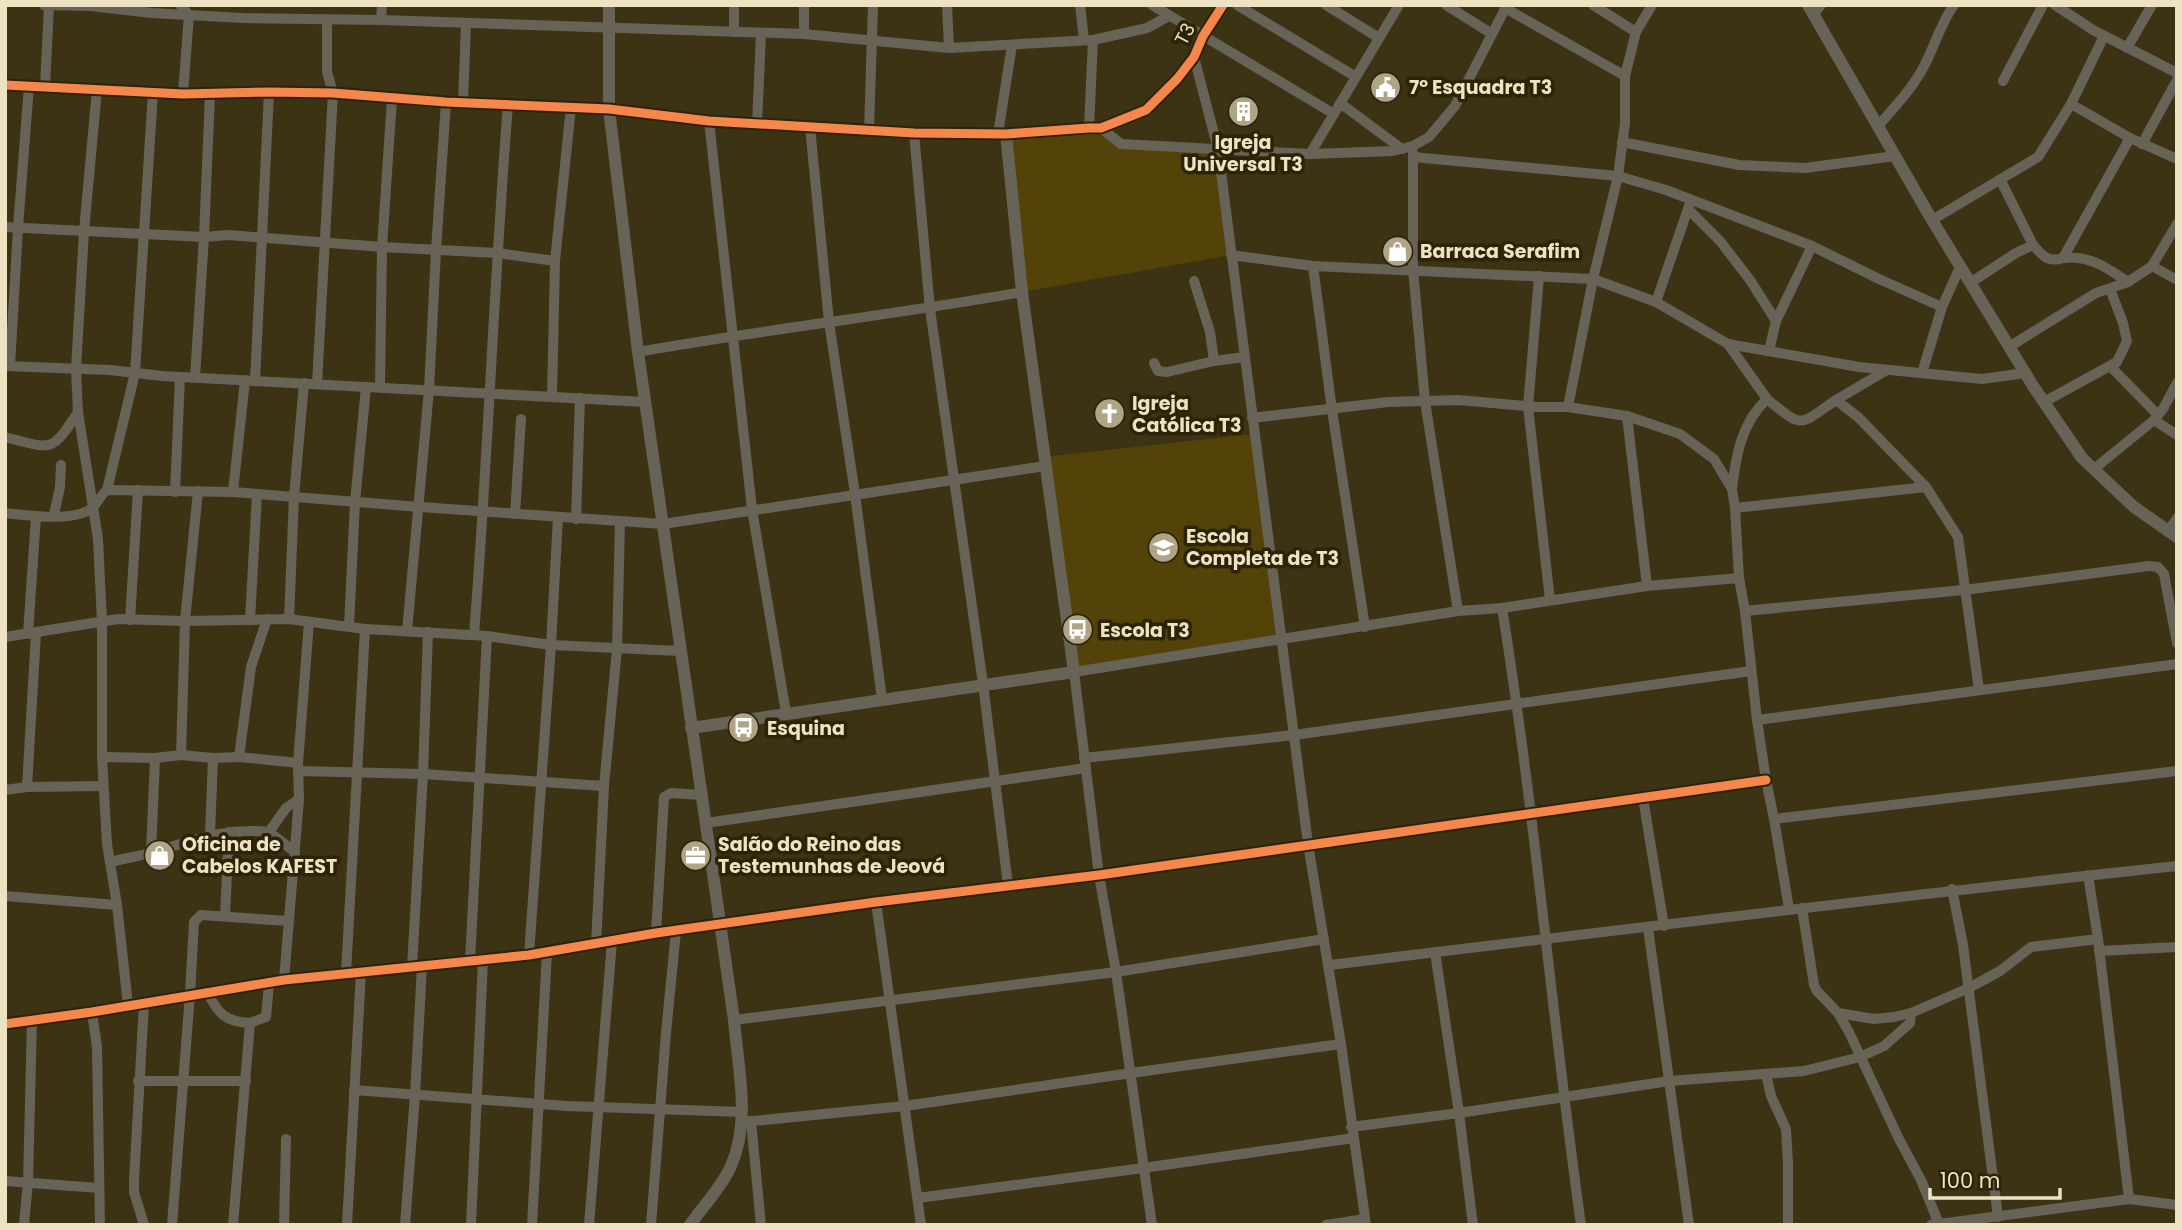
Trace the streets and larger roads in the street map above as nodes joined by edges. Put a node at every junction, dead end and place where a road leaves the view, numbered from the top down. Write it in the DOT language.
graph roads {
  1 [pos="47,5"];
  2 [pos="180,5"];
  3 [pos="244,5"];
  4 [pos="382,5"];
  5 [pos="609,5"];
  6 [pos="734,5"];
  7 [pos="804,5"];
  8 [pos="873,5"];
  9 [pos="947,5"];
  10 [pos="1080,5"];
  11 [pos="1152,5"];
  12 [pos="1223,5"];
  13 [pos="1237,5"];
  14 [pos="1325,5"];
  15 [pos="1399,5"];
  16 [pos="1446,5"];
  17 [pos="1593,5"];
  18 [pos="1652,5"];
  19 [pos="1954,5"];
  20 [pos="2043,5"];
  21 [pos="2055,5"];
  22 [pos="2152,5"];
  23 [pos="90,6"];
  24 [pos="1506,6"];
  25 [pos="142,8"];
  26 [pos="1815,8"];
  27 [pos="189,15"];
  28 [pos="1170,16"];
  29 [pos="243,18"];
  30 [pos="327,19"];
  31 [pos="381,20"];
  32 [pos="466,24"];
  33 [pos="609,28"];
  34 [pos="734,32"];
  35 [pos="1636,32"];
  36 [pos="1492,33"];
  37 [pos="761,34"];
  38 [pos="804,34"];
  39 [pos="1203,36"];
  40 [pos="2104,36"];
  41 [pos="1379,38"];
  42 [pos="870,40"];
  43 [pos="1088,40"];
  44 [pos="1012,46"];
  45 [pos="949,48"];
  46 [pos="2127,48"];
  47 [pos="1194,57"];
  48 [pos="2177,73"];
  49 [pos="1625,76"];
  50 [pos="1356,77"];
  51 [pos="2177,80"];
  52 [pos="2003,81"];
  53 [pos="5,85"];
  54 [pos="29,86"];
  55 [pos="45,87"];
  56 [pos="97,90"];
  57 [pos="153,92"];
  58 [pos="269,92"];
  59 [pos="333,93"];
  60 [pos="183,94"];
  61 [pos="210,94"];
  62 [pos="392,99"];
  63 [pos="446,102"];
  64 [pos="463,103"];
  65 [pos="1340,103"];
  66 [pos="508,104"];
  67 [pos="2071,104"];
  68 [pos="571,107"];
  69 [pos="609,109"];
  70 [pos="1334,114"];
  71 [pos="709,121"];
  72 [pos="757,124"];
  73 [pos="1878,126"];
  74 [pos="810,127"];
  75 [pos="1095,128"];
  76 [pos="869,130"];
  77 [pos="914,133"];
  78 [pos="1002,134"];
  79 [pos="2130,138"];
  80 [pos="1622,142"];
  81 [pos="2142,144"];
  82 [pos="1218,149"];
  83 [pos="1409,151"];
  84 [pos="1310,154"];
  85 [pos="1895,156"];
  86 [pos="2177,159"];
  87 [pos="1618,176"];
  88 [pos="2001,181"];
  89 [pos="1690,204"];
  90 [pos="1932,220"];
  91 [pos="2177,224"];
  92 [pos="5,227"];
  93 [pos="18,227"];
  94 [pos="84,232"];
  95 [pos="143,235"];
  96 [pos="204,237"];
  97 [pos="262,237"];
  98 [pos="323,243"];
  99 [pos="2033,245"];
  100 [pos="1812,246"];
  101 [pos="382,247"];
  102 [pos="436,250"];
  103 [pos="497,253"];
  104 [pos="1231,255"];
  105 [pos="2063,258"];
  106 [pos="555,261"];
  107 [pos="1313,266"];
  108 [pos="2152,266"];
  109 [pos="1960,267"];
  110 [pos="1413,269"];
  111 [pos="1539,276"];
  112 [pos="1592,279"];
  113 [pos="2177,280"];
  114 [pos="1194,281"];
  115 [pos="2128,282"];
  116 [pos="1970,284"];
  117 [pos="2110,289"];
  118 [pos="1022,292"];
  119 [pos="1656,302"];
  120 [pos="1942,307"];
  121 [pos="930,309"];
  122 [pos="829,321"];
  123 [pos="1776,321"];
  124 [pos="732,335"];
  125 [pos="1728,344"];
  126 [pos="2008,347"];
  127 [pos="1769,351"];
  128 [pos="638,352"];
  129 [pos="1244,357"];
  130 [pos="1214,361"];
  131 [pos="1154,363"];
  132 [pos="7,366"];
  133 [pos="2110,366"];
  134 [pos="76,369"];
  135 [pos="1888,370"];
  136 [pos="135,373"];
  137 [pos="1922,373"];
  138 [pos="2025,373"];
  139 [pos="180,377"];
  140 [pos="195,377"];
  141 [pos="250,380"];
  142 [pos="304,383"];
  143 [pos="2177,383"];
  144 [pos="317,384"];
  145 [pos="366,387"];
  146 [pos="380,387"];
  147 [pos="429,390"];
  148 [pos="490,394"];
  149 [pos="552,397"];
  150 [pos="580,398"];
  151 [pos="1767,399"];
  152 [pos="1836,400"];
  153 [pos="1425,401"];
  154 [pos="645,402"];
  155 [pos="2044,402"];
  156 [pos="1528,407"];
  157 [pos="1568,407"];
  158 [pos="1332,410"];
  159 [pos="78,412"];
  160 [pos="1627,416"];
  161 [pos="2155,417"];
  162 [pos="1252,418"];
  163 [pos="521,419"];
  164 [pos="2177,435"];
  165 [pos="5,437"];
  166 [pos="61,465"];
  167 [pos="1045,466"];
  168 [pos="2094,469"];
  169 [pos="954,479"];
  170 [pos="1926,487"];
  171 [pos="1732,489"];
  172 [pos="107,490"];
  173 [pos="138,490"];
  174 [pos="198,491"];
  175 [pos="175,492"];
  176 [pos="233,492"];
  177 [pos="855,494"];
  178 [pos="257,495"];
  179 [pos="294,498"];
  180 [pos="355,502"];
  181 [pos="93,507"];
  182 [pos="420,507"];
  183 [pos="751,509"];
  184 [pos="1735,509"];
  185 [pos="484,512"];
  186 [pos="5,513"];
  187 [pos="515,514"];
  188 [pos="36,516"];
  189 [pos="54,516"];
  190 [pos="558,517"];
  191 [pos="2177,518"];
  192 [pos="576,519"];
  193 [pos="620,522"];
  194 [pos="663,524"];
  195 [pos="2173,534"];
  196 [pos="1739,578"];
  197 [pos="1647,586"];
  198 [pos="1964,590"];
  199 [pos="1550,600"];
  200 [pos="1502,608"];
  201 [pos="1458,611"];
  202 [pos="1745,611"];
  203 [pos="267,619"];
  204 [pos="289,619"];
  205 [pos="130,620"];
  206 [pos="250,620"];
  207 [pos="185,621"];
  208 [pos="102,622"];
  209 [pos="309,622"];
  210 [pos="349,626"];
  211 [pos="1365,627"];
  212 [pos="365,629"];
  213 [pos="407,631"];
  214 [pos="428,632"];
  215 [pos="32,633"];
  216 [pos="474,635"];
  217 [pos="487,636"];
  218 [pos="5,637"];
  219 [pos="1281,638"];
  220 [pos="2177,643"];
  221 [pos="551,645"];
  222 [pos="617,649"];
  223 [pos="680,651"];
  224 [pos="2177,664"];
  225 [pos="1074,671"];
  226 [pos="1751,671"];
  227 [pos="984,684"];
  228 [pos="1979,690"];
  229 [pos="882,699"];
  230 [pos="1518,705"];
  231 [pos="786,713"];
  232 [pos="1757,720"];
  233 [pos="691,728"];
  234 [pos="1294,735"];
  235 [pos="181,755"];
  236 [pos="102,757"];
  237 [pos="239,757"];
  238 [pos="155,758"];
  239 [pos="213,758"];
  240 [pos="1085,763"];
  241 [pos="298,767"];
  242 [pos="359,771"];
  243 [pos="2177,771"];
  244 [pos="423,774"];
  245 [pos="480,779"];
  246 [pos="1766,780"];
  247 [pos="995,781"];
  248 [pos="541,783"];
  249 [pos="103,786"];
  250 [pos="604,786"];
  251 [pos="27,787"];
  252 [pos="5,790"];
  253 [pos="702,795"];
  254 [pos="1643,798"];
  255 [pos="299,799"];
  256 [pos="1530,812"];
  257 [pos="1774,819"];
  258 [pos="706,823"];
  259 [pos="229,832"];
  260 [pos="269,832"];
  261 [pos="209,834"];
  262 [pos="1308,844"];
  263 [pos="295,852"];
  264 [pos="151,853"];
  265 [pos="111,862"];
  266 [pos="2177,866"];
  267 [pos="1099,875"];
  268 [pos="2088,875"];
  269 [pos="1008,885"];
  270 [pos="1952,889"];
  271 [pos="5,896"];
  272 [pos="876,902"];
  273 [pos="117,905"];
  274 [pos="1801,908"];
  275 [pos="1789,909"];
  276 [pos="225,915"];
  277 [pos="288,921"];
  278 [pos="720,924"];
  279 [pos="1664,926"];
  280 [pos="1648,928"];
  281 [pos="676,931"];
  282 [pos="656,933"];
  283 [pos="1324,939"];
  284 [pos="1546,940"];
  285 [pos="612,941"];
  286 [pos="596,944"];
  287 [pos="2099,945"];
  288 [pos="2177,947"];
  289 [pos="547,952"];
  290 [pos="1434,952"];
  291 [pos="529,955"];
  292 [pos="482,959"];
  293 [pos="470,961"];
  294 [pos="1329,965"];
  295 [pos="417,967"];
  296 [pos="360,972"];
  297 [pos="1116,972"];
  298 [pos="346,973"];
  299 [pos="284,980"];
  300 [pos="269,984"];
  301 [pos="1969,988"];
  302 [pos="207,992"];
  303 [pos="190,994"];
  304 [pos="889,1001"];
  305 [pos="144,1004"];
  306 [pos="128,1005"];
  307 [pos="92,1012"];
  308 [pos="1838,1013"];
  309 [pos="1911,1013"];
  310 [pos="32,1020"];
  311 [pos="734,1020"];
  312 [pos="250,1023"];
  313 [pos="5,1024"];
  314 [pos="1341,1044"];
  315 [pos="1860,1057"];
  316 [pos="1131,1073"];
  317 [pos="1766,1074"];
  318 [pos="184,1079"];
  319 [pos="138,1081"];
  320 [pos="246,1081"];
  321 [pos="1669,1081"];
  322 [pos="354,1090"];
  323 [pos="415,1095"];
  324 [pos="1563,1097"];
  325 [pos="476,1099"];
  326 [pos="539,1104"];
  327 [pos="905,1106"];
  328 [pos="599,1107"];
  329 [pos="661,1110"];
  330 [pos="1459,1114"];
  331 [pos="745,1118"];
  332 [pos="1353,1132"];
  333 [pos="286,1139"];
  334 [pos="1143,1168"];
  335 [pos="5,1181"];
  336 [pos="29,1182"];
  337 [pos="99,1188"];
  338 [pos="918,1198"];
  339 [pos="2129,1199"];
  340 [pos="2177,1205"];
  341 [pos="1998,1217"];
  342 [pos="1365,1222"];
  343 [pos="1939,1224"];
  344 [pos="24,1225"];
  345 [pos="100,1225"];
  346 [pos="144,1225"];
  347 [pos="172,1225"];
  348 [pos="233,1225"];
  349 [pos="284,1225"];
  350 [pos="347,1225"];
  351 [pos="405,1225"];
  352 [pos="471,1225"];
  353 [pos="532,1225"];
  354 [pos="589,1225"];
  355 [pos="650,1225"];
  356 [pos="690,1225"];
  357 [pos="761,1225"];
  358 [pos="921,1225"];
  359 [pos="1152,1225"];
  360 [pos="1326,1225"];
  361 [pos="1473,1225"];
  362 [pos="1581,1225"];
  363 [pos="1689,1225"];
  364 [pos="1788,1225"];
  365 [pos="1931,1225"];
  1 -- 23 [label="street"];
  1 -- 55 [label="street"];
  2 -- 27 [label="street"];
  3 -- 29 [label="street"];
  4 -- 31 [label="street"];
  5 -- 33 [label="street"];
  6 -- 34 [label="street"];
  7 -- 38 [label="street"];
  8 -- 42 [label="street"];
  9 -- 45 [label="street"];
  10 -- 43 [label="street"];
  11 -- 28 [label="street"];
  12 -- 39 [label="street, T3"];
  13 -- 50 [label="street"];
  14 -- 41 [label="street"];
  15 -- 41 [label="street"];
  16 -- 36 [label="street"];
  17 -- 35 [label="street"];
  18 -- 35 [label="street"];
  19 -- 73 [label="street"];
  20 -- 52 [label="street"];
  21 -- 40 [label="street"];
  22 -- 46 [label="street"];
  23 -- 25 [label="street"];
  24 -- 36 [label="street"];
  24 -- 49 [label="street"];
  25 -- 27 [label="street"];
  26 -- 73 [label="street"];
  27 -- 29 [label="street"];
  27 -- 60 [label="street"];
  28 -- 39 [label="street"];
  28 -- 43 [label="street"];
  29 -- 30 [label="street"];
  30 -- 31 [label="street"];
  30 -- 59 [label="street"];
  31 -- 32 [label="street"];
  32 -- 33 [label="street"];
  32 -- 64 [label="street"];
  33 -- 34 [label="street"];
  33 -- 69 [label="street"];
  34 -- 37 [label="street"];
  35 -- 49 [label="street"];
  36 -- 83 [label="street"];
  37 -- 38 [label="street"];
  37 -- 72 [label="street"];
  38 -- 42 [label="street"];
  39 -- 47 [label="street, T3"];
  39 -- 70 [label="street"];
  40 -- 46 [label="street"];
  40 -- 67 [label="street"];
  41 -- 50 [label="street"];
  42 -- 45 [label="street"];
  42 -- 76 [label="street"];
  43 -- 44 [label="street"];
  43 -- 75 [label="street"];
  44 -- 45 [label="street"];
  44 -- 78 [label="street"];
  46 -- 48 [label="street"];
  47 -- 75 [label="street, T3"];
  47 -- 82 [label="street"];
  49 -- 80 [label="street"];
  50 -- 65 [label="street"];
  51 -- 81 [label="street"];
  53 -- 54 [label="street"];
  54 -- 55 [label="street"];
  54 -- 93 [label="street"];
  55 -- 56 [label="street"];
  56 -- 57 [label="street"];
  56 -- 94 [label="street"];
  57 -- 60 [label="street"];
  57 -- 95 [label="street"];
  58 -- 59 [label="street"];
  58 -- 61 [label="street"];
  58 -- 97 [label="street"];
  59 -- 62 [label="street"];
  59 -- 98 [label="street"];
  60 -- 61 [label="street"];
  61 -- 96 [label="street"];
  62 -- 63 [label="street"];
  62 -- 101 [label="street"];
  63 -- 64 [label="street"];
  63 -- 102 [label="street"];
  64 -- 66 [label="street"];
  65 -- 70 [label="street"];
  65 -- 83 [label="street"];
  66 -- 68 [label="street"];
  66 -- 103 [label="street"];
  67 -- 79 [label="street"];
  67 -- 88 [label="street"];
  68 -- 69 [label="street"];
  68 -- 106 [label="street"];
  69 -- 71 [label="street"];
  69 -- 128 [label="street"];
  70 -- 84 [label="street"];
  71 -- 72 [label="street"];
  71 -- 124 [label="street"];
  72 -- 74 [label="street"];
  73 -- 85 [label="street"];
  74 -- 76 [label="street"];
  74 -- 122 [label="street"];
  75 -- 78 [label="street, T3"];
  75 -- 82 [label="street"];
  76 -- 77 [label="street"];
  77 -- 78 [label="street"];
  77 -- 121 [label="street"];
  78 -- 118 [label="street"];
  79 -- 81 [label="street"];
  79 -- 105 [label="street"];
  80 -- 85 [label="street"];
  80 -- 87 [label="street"];
  81 -- 86 [label="street"];
  82 -- 84 [label="street"];
  82 -- 104 [label="street"];
  83 -- 84 [label="street"];
  83 -- 87 [label="street"];
  83 -- 110 [label="street"];
  85 -- 90 [label="street"];
  87 -- 89 [label="street"];
  87 -- 112 [label="street"];
  88 -- 90 [label="street"];
  88 -- 99 [label="street"];
  89 -- 100 [label="street"];
  89 -- 119 [label="street"];
  89 -- 123 [label="street"];
  90 -- 109 [label="street"];
  91 -- 108 [label="street"];
  92 -- 93 [label="street"];
  93 -- 94 [label="street"];
  93 -- 132 [label="street"];
  94 -- 95 [label="street"];
  94 -- 134 [label="street"];
  95 -- 96 [label="street"];
  95 -- 136 [label="street"];
  96 -- 97 [label="street"];
  96 -- 140 [label="street"];
  97 -- 98 [label="street"];
  97 -- 141 [label="street"];
  98 -- 101 [label="street"];
  98 -- 144 [label="street"];
  99 -- 105 [label="street"];
  99 -- 116 [label="street"];
  100 -- 120 [label="street"];
  100 -- 123 [label="street"];
  101 -- 102 [label="street"];
  101 -- 146 [label="street"];
  102 -- 103 [label="street"];
  102 -- 147 [label="street"];
  103 -- 106 [label="street"];
  103 -- 148 [label="street"];
  104 -- 107 [label="street"];
  104 -- 129 [label="street"];
  105 -- 115 [label="street"];
  106 -- 149 [label="street"];
  107 -- 110 [label="street"];
  107 -- 158 [label="street"];
  108 -- 113 [label="street"];
  108 -- 115 [label="street"];
  109 -- 116 [label="street"];
  109 -- 120 [label="street"];
  110 -- 111 [label="street"];
  110 -- 153 [label="street"];
  111 -- 112 [label="street"];
  111 -- 156 [label="street"];
  112 -- 119 [label="street"];
  112 -- 157 [label="street"];
  114 -- 130 [label="street"];
  115 -- 117 [label="street"];
  116 -- 126 [label="street"];
  117 -- 126 [label="street"];
  117 -- 133 [label="street"];
  118 -- 121 [label="street"];
  118 -- 167 [label="street"];
  119 -- 125 [label="street"];
  120 -- 137 [label="street"];
  121 -- 122 [label="street"];
  121 -- 169 [label="street"];
  122 -- 124 [label="street"];
  122 -- 177 [label="street"];
  123 -- 127 [label="street"];
  124 -- 128 [label="street"];
  124 -- 183 [label="street"];
  125 -- 127 [label="street"];
  125 -- 151 [label="street"];
  126 -- 138 [label="street"];
  127 -- 135 [label="street"];
  128 -- 154 [label="street"];
  129 -- 130 [label="street"];
  129 -- 162 [label="street"];
  130 -- 131 [label="street"];
  132 -- 134 [label="street"];
  133 -- 155 [label="street"];
  133 -- 161 [label="street"];
  134 -- 136 [label="street"];
  134 -- 159 [label="street"];
  135 -- 137 [label="street"];
  135 -- 152 [label="street"];
  136 -- 139 [label="street"];
  136 -- 172 [label="street"];
  137 -- 138 [label="street"];
  138 -- 155 [label="street"];
  139 -- 140 [label="street"];
  139 -- 175 [label="street"];
  140 -- 141 [label="street"];
  141 -- 142 [label="street"];
  141 -- 176 [label="street"];
  142 -- 144 [label="street"];
  142 -- 179 [label="street"];
  143 -- 161 [label="street"];
  144 -- 145 [label="street"];
  145 -- 146 [label="street"];
  145 -- 180 [label="street"];
  146 -- 147 [label="street"];
  147 -- 148 [label="street"];
  147 -- 182 [label="street"];
  148 -- 149 [label="street"];
  148 -- 185 [label="street"];
  149 -- 150 [label="street"];
  150 -- 154 [label="street"];
  150 -- 192 [label="street"];
  151 -- 152 [label="street"];
  151 -- 171 [label="street"];
  152 -- 170 [label="street"];
  153 -- 156 [label="street"];
  153 -- 158 [label="street"];
  153 -- 201 [label="street"];
  154 -- 194 [label="street"];
  155 -- 168 [label="street"];
  156 -- 157 [label="street"];
  156 -- 199 [label="street"];
  157 -- 160 [label="street"];
  158 -- 162 [label="street"];
  158 -- 211 [label="street"];
  159 -- 165 [label="street"];
  159 -- 181 [label="street"];
  160 -- 171 [label="street"];
  160 -- 197 [label="street"];
  161 -- 164 [label="street"];
  161 -- 168 [label="street"];
  162 -- 219 [label="street"];
  163 -- 187 [label="street"];
  166 -- 189 [label="street"];
  167 -- 169 [label="street"];
  167 -- 225 [label="street"];
  168 -- 195 [label="street"];
  169 -- 177 [label="street"];
  169 -- 227 [label="street"];
  170 -- 184 [label="street"];
  170 -- 198 [label="street"];
  171 -- 184 [label="street"];
  172 -- 173 [label="street"];
  172 -- 181 [label="street"];
  173 -- 175 [label="street"];
  173 -- 205 [label="street"];
  174 -- 175 [label="street"];
  174 -- 176 [label="street"];
  174 -- 207 [label="street"];
  176 -- 178 [label="street"];
  177 -- 183 [label="street"];
  177 -- 229 [label="street"];
  178 -- 179 [label="street"];
  178 -- 206 [label="street"];
  179 -- 180 [label="street"];
  179 -- 204 [label="street"];
  180 -- 182 [label="street"];
  180 -- 210 [label="street"];
  181 -- 189 [label="street"];
  181 -- 208 [label="street"];
  182 -- 185 [label="street"];
  182 -- 213 [label="street"];
  183 -- 194 [label="street"];
  183 -- 231 [label="street"];
  184 -- 196 [label="street"];
  185 -- 187 [label="street"];
  185 -- 216 [label="street"];
  186 -- 188 [label="street"];
  187 -- 190 [label="street"];
  188 -- 189 [label="street"];
  188 -- 215 [label="street"];
  190 -- 192 [label="street"];
  190 -- 221 [label="street"];
  191 -- 195 [label="street"];
  192 -- 193 [label="street"];
  193 -- 194 [label="street"];
  193 -- 222 [label="street"];
  194 -- 223 [label="street"];
  196 -- 197 [label="street"];
  196 -- 202 [label="street"];
  197 -- 199 [label="street"];
  198 -- 202 [label="street"];
  198 -- 220 [label="street"];
  198 -- 228 [label="street"];
  199 -- 200 [label="street"];
  200 -- 201 [label="street"];
  200 -- 230 [label="street"];
  201 -- 211 [label="street"];
  202 -- 226 [label="street"];
  203 -- 204 [label="street"];
  203 -- 206 [label="street"];
  203 -- 237 [label="street"];
  204 -- 209 [label="street"];
  205 -- 207 [label="street"];
  205 -- 208 [label="street"];
  206 -- 207 [label="street"];
  207 -- 235 [label="street"];
  208 -- 215 [label="street"];
  208 -- 236 [label="street"];
  209 -- 210 [label="street"];
  209 -- 241 [label="street"];
  210 -- 212 [label="street"];
  211 -- 219 [label="street"];
  212 -- 213 [label="street"];
  212 -- 242 [label="street"];
  213 -- 214 [label="street"];
  214 -- 216 [label="street"];
  214 -- 244 [label="street"];
  215 -- 218 [label="street"];
  215 -- 251 [label="street"];
  216 -- 217 [label="street"];
  217 -- 221 [label="street"];
  217 -- 245 [label="street"];
  219 -- 225 [label="street"];
  219 -- 234 [label="street"];
  221 -- 222 [label="street"];
  221 -- 248 [label="street"];
  222 -- 223 [label="street"];
  222 -- 250 [label="street"];
  223 -- 233 [label="street"];
  224 -- 228 [label="street"];
  225 -- 227 [label="street"];
  225 -- 240 [label="street"];
  226 -- 230 [label="street"];
  226 -- 232 [label="street"];
  227 -- 229 [label="street"];
  227 -- 247 [label="street"];
  228 -- 232 [label="street"];
  229 -- 231 [label="street"];
  230 -- 234 [label="street"];
  230 -- 256 [label="street"];
  231 -- 233 [label="street"];
  232 -- 246 [label="street"];
  233 -- 253 [label="street"];
  234 -- 240 [label="street"];
  234 -- 262 [label="street"];
  235 -- 238 [label="street"];
  235 -- 239 [label="street"];
  236 -- 238 [label="street"];
  236 -- 249 [label="street"];
  237 -- 239 [label="street"];
  237 -- 241 [label="street"];
  238 -- 264 [label="street"];
  239 -- 261 [label="street"];
  240 -- 247 [label="street"];
  240 -- 267 [label="street"];
  241 -- 242 [label="street"];
  241 -- 255 [label="street"];
  242 -- 244 [label="street"];
  242 -- 298 [label="street"];
  243 -- 257 [label="street"];
  244 -- 245 [label="street"];
  244 -- 295 [label="street"];
  245 -- 248 [label="street"];
  245 -- 293 [label="street"];
  246 -- 254 [label="street"];
  246 -- 257 [label="street"];
  247 -- 258 [label="street"];
  247 -- 269 [label="street"];
  248 -- 250 [label="street"];
  248 -- 291 [label="street"];
  249 -- 251 [label="street"];
  249 -- 265 [label="street"];
  250 -- 286 [label="street"];
  251 -- 252 [label="street"];
  253 -- 258 [label="street"];
  253 -- 282 [label="street"];
  254 -- 256 [label="street"];
  254 -- 279 [label="street"];
  255 -- 260 [label="street"];
  255 -- 263 [label="street"];
  256 -- 262 [label="street"];
  256 -- 284 [label="street"];
  257 -- 275 [label="street"];
  258 -- 278 [label="street"];
  259 -- 260 [label="street"];
  259 -- 261 [label="street"];
  259 -- 276 [label="street"];
  260 -- 263 [label="street"];
  261 -- 264 [label="street"];
  262 -- 267 [label="street"];
  262 -- 283 [label="street"];
  263 -- 277 [label="street"];
  264 -- 265 [label="street"];
  265 -- 273 [label="street"];
  266 -- 268 [label="street"];
  267 -- 269 [label="street"];
  267 -- 297 [label="street"];
  268 -- 270 [label="street"];
  268 -- 287 [label="street"];
  269 -- 272 [label="street"];
  270 -- 274 [label="street"];
  270 -- 301 [label="street"];
  271 -- 273 [label="street"];
  272 -- 278 [label="street"];
  272 -- 304 [label="street"];
  273 -- 306 [label="street"];
  274 -- 275 [label="street"];
  274 -- 308 [label="street"];
  275 -- 279 [label="street"];
  276 -- 277 [label="street"];
  276 -- 303 [label="street"];
  277 -- 299 [label="street"];
  278 -- 281 [label="street"];
  278 -- 311 [label="street"];
  279 -- 280 [label="street"];
  280 -- 284 [label="street"];
  280 -- 321 [label="street"];
  281 -- 282 [label="street"];
  281 -- 329 [label="street"];
  282 -- 285 [label="street"];
  283 -- 294 [label="street"];
  283 -- 297 [label="street"];
  284 -- 290 [label="street"];
  284 -- 324 [label="street"];
  285 -- 286 [label="street"];
  285 -- 328 [label="street"];
  286 -- 289 [label="street"];
  287 -- 288 [label="street"];
  287 -- 301 [label="street"];
  287 -- 339 [label="street"];
  289 -- 291 [label="street"];
  289 -- 326 [label="street"];
  290 -- 294 [label="street"];
  290 -- 330 [label="street"];
  291 -- 292 [label="street"];
  292 -- 293 [label="street"];
  292 -- 325 [label="street"];
  293 -- 295 [label="street"];
  294 -- 314 [label="street"];
  295 -- 296 [label="street"];
  295 -- 323 [label="street"];
  296 -- 298 [label="street"];
  296 -- 322 [label="street"];
  297 -- 304 [label="street"];
  297 -- 316 [label="street"];
  298 -- 299 [label="street"];
  299 -- 300 [label="street"];
  300 -- 302 [label="street"];
  300 -- 312 [label="street"];
  301 -- 309 [label="street"];
  301 -- 341 [label="street"];
  302 -- 303 [label="street"];
  302 -- 312 [label="street"];
  303 -- 305 [label="street"];
  303 -- 318 [label="street"];
  304 -- 311 [label="street"];
  304 -- 327 [label="street"];
  305 -- 306 [label="street"];
  305 -- 319 [label="street"];
  306 -- 307 [label="street"];
  307 -- 310 [label="street"];
  307 -- 337 [label="street"];
  308 -- 309 [label="street"];
  308 -- 315 [label="street"];
  309 -- 315 [label="street"];
  310 -- 313 [label="street"];
  310 -- 336 [label="street"];
  311 -- 331 [label="street"];
  312 -- 320 [label="street"];
  314 -- 316 [label="street"];
  314 -- 332 [label="street"];
  315 -- 317 [label="street"];
  315 -- 343 [label="street"];
  316 -- 327 [label="street"];
  316 -- 334 [label="street"];
  317 -- 321 [label="street"];
  317 -- 364 [label="street"];
  318 -- 319 [label="street"];
  318 -- 320 [label="street"];
  318 -- 347 [label="street"];
  319 -- 346 [label="street"];
  320 -- 348 [label="street"];
  321 -- 324 [label="street"];
  321 -- 363 [label="street"];
  322 -- 323 [label="street"];
  322 -- 350 [label="street"];
  323 -- 325 [label="street"];
  323 -- 351 [label="street"];
  324 -- 330 [label="street"];
  324 -- 362 [label="street"];
  325 -- 326 [label="street"];
  325 -- 352 [label="street"];
  326 -- 328 [label="street"];
  326 -- 353 [label="street"];
  327 -- 331 [label="street"];
  327 -- 338 [label="street"];
  328 -- 329 [label="street"];
  328 -- 354 [label="street"];
  329 -- 331 [label="street"];
  329 -- 355 [label="street"];
  330 -- 332 [label="street"];
  330 -- 361 [label="street"];
  331 -- 356 [label="street"];
  331 -- 357 [label="street"];
  332 -- 334 [label="street"];
  332 -- 342 [label="street"];
  333 -- 349 [label="street"];
  334 -- 338 [label="street"];
  334 -- 359 [label="street"];
  335 -- 336 [label="street"];
  336 -- 337 [label="street"];
  336 -- 344 [label="street"];
  337 -- 345 [label="street"];
  338 -- 358 [label="street"];
  339 -- 340 [label="street"];
  339 -- 341 [label="street"];
  341 -- 343 [label="street"];
  342 -- 360 [label="street"];
  343 -- 365 [label="street"];
}
